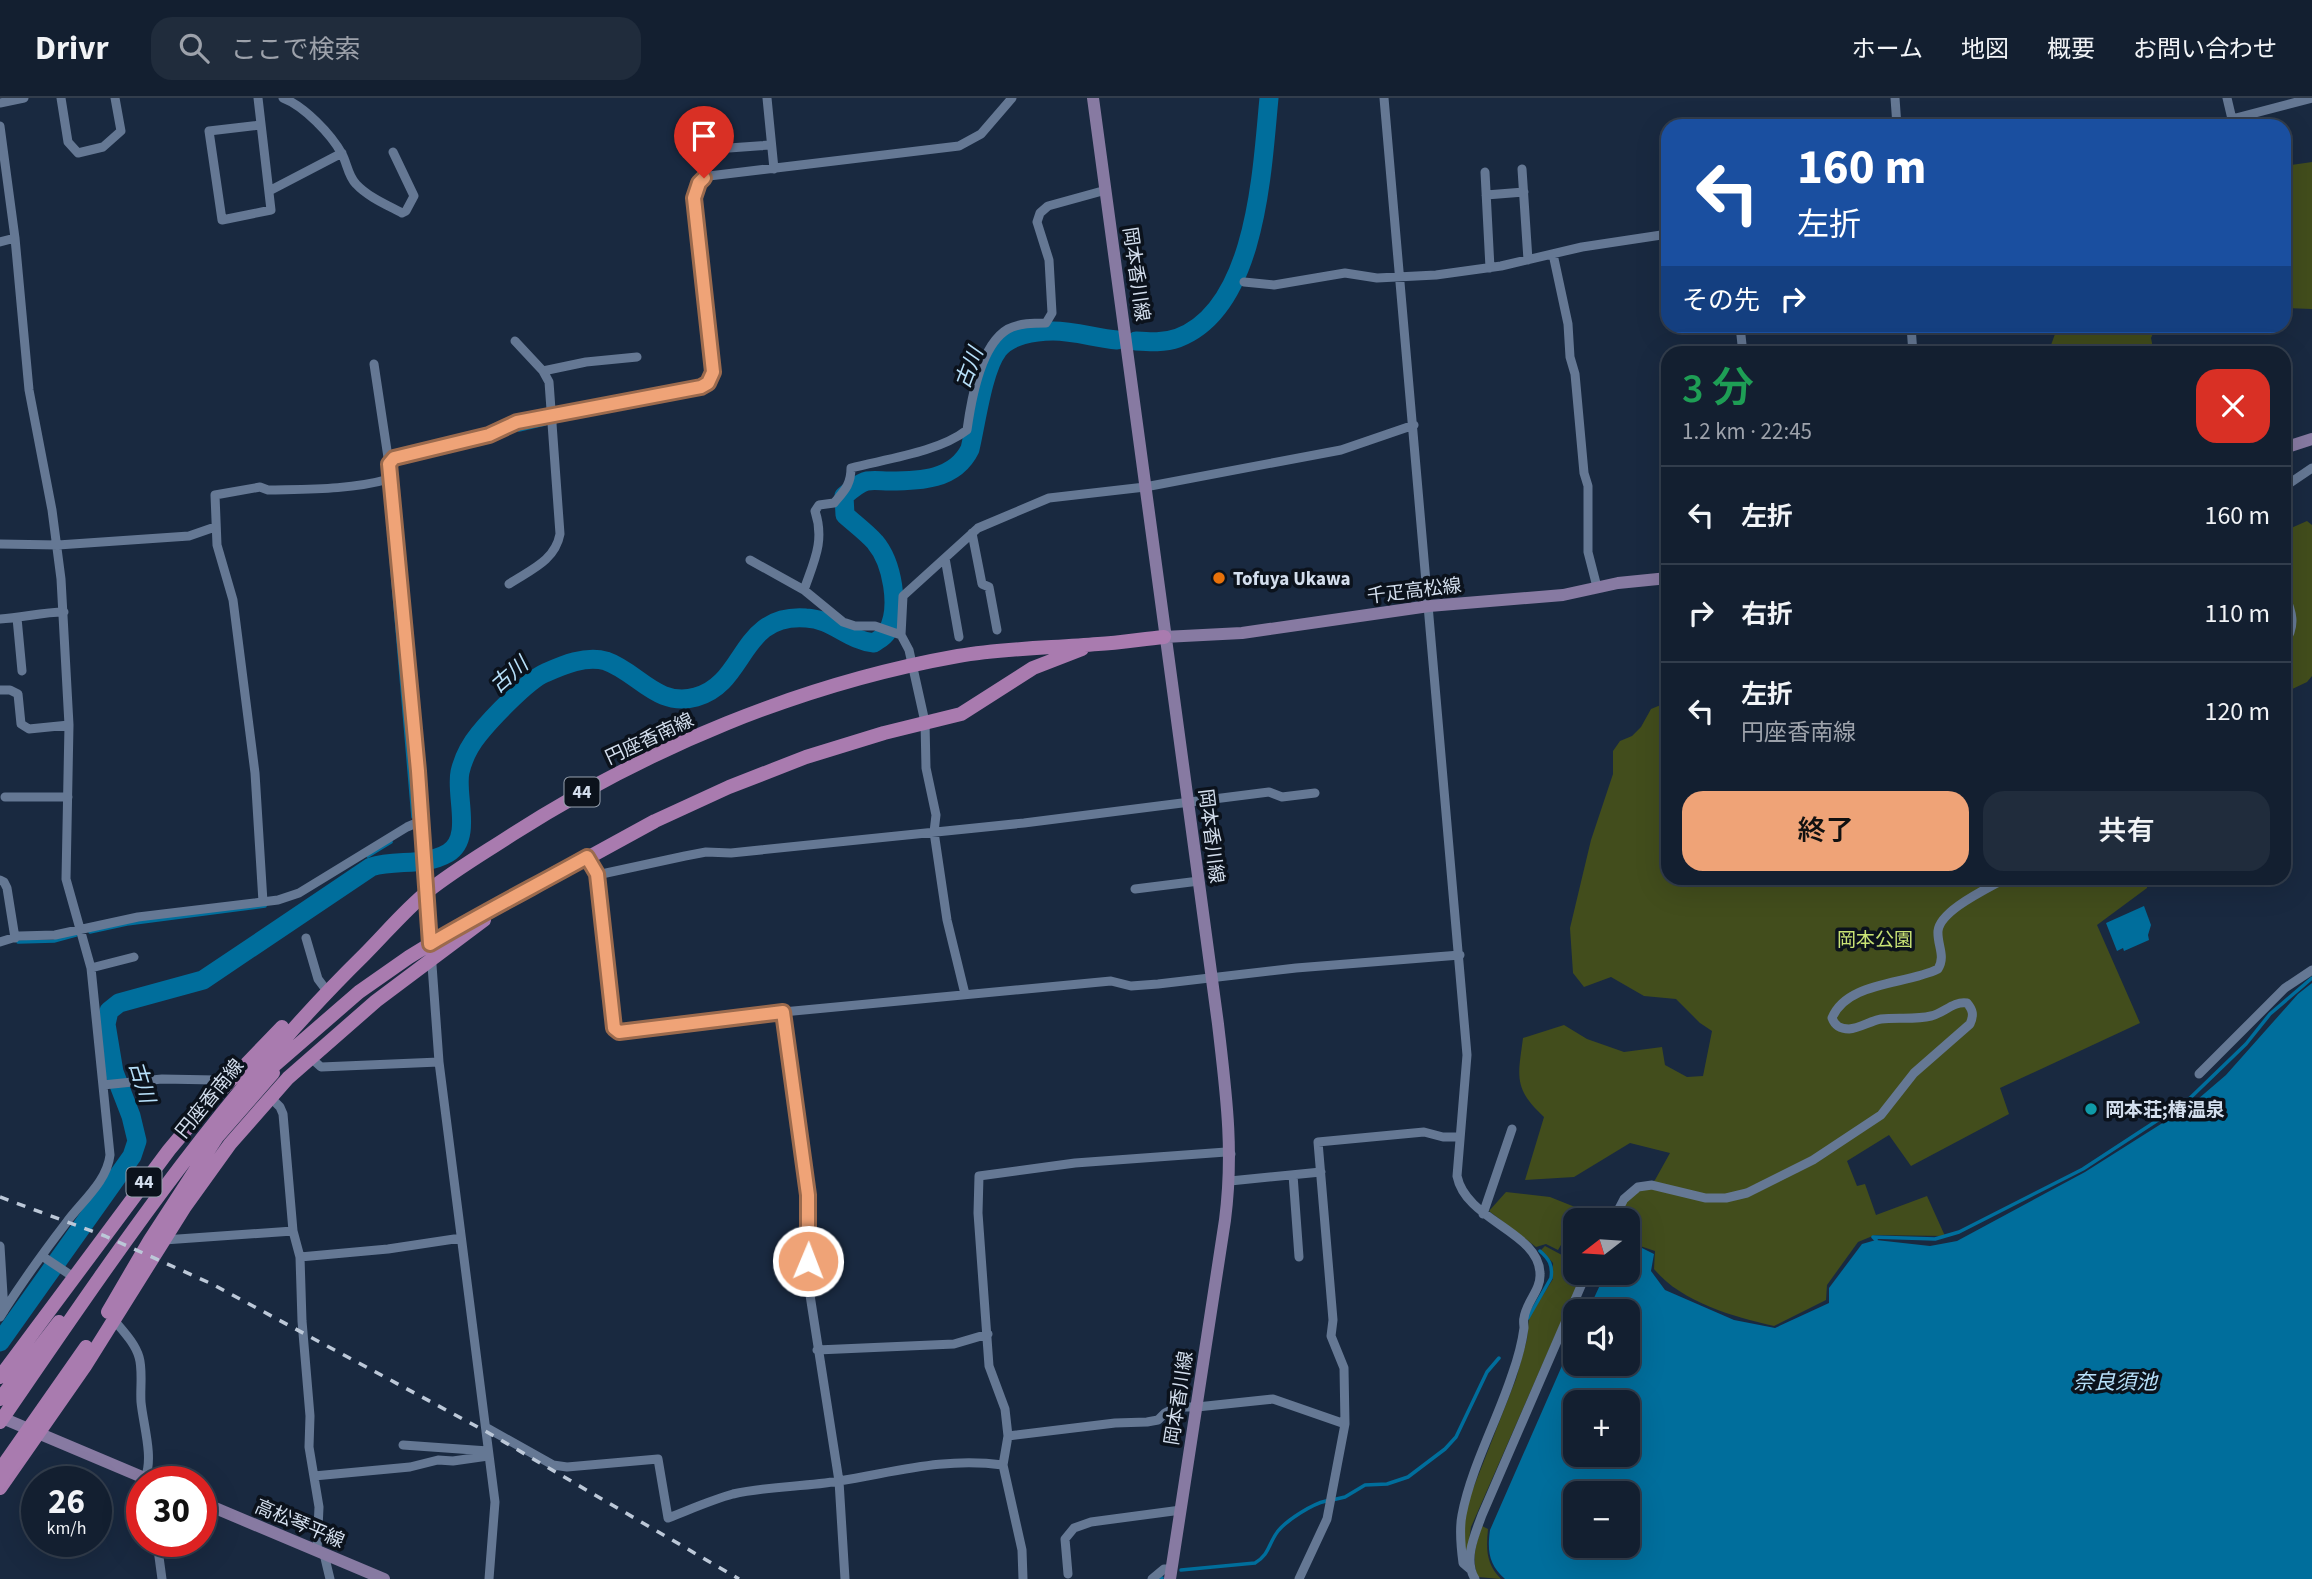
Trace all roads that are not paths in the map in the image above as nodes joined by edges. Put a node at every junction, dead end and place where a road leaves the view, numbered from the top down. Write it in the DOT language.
graph roads {
  1 [pos="24,98"];
  2 [pos="61,98"];
  3 [pos="115,98"];
  4 [pos="258,98"];
  5 [pos="283,98"];
  6 [pos="767,98"];
  7 [pos="1012,98"];
  8 [pos="1093,98"];
  9 [pos="1895,98"];
  10 [pos="2227,98"];
  11 [pos="2312,98"];
  12 [pos="1387,99"];
  13 [pos="0,103"];
  14 [pos="1896,119"];
  15 [pos="2232,119"];
  16 [pos="260,125"];
  17 [pos="0,126"];
  18 [pos="770,145"];
  19 [pos="729,148"];
  20 [pos="393,152"];
  21 [pos="342,153"];
  22 [pos="774,169"];
  23 [pos="1522,169"];
  24 [pos="1485,172"];
  25 [pos="271,190"];
  26 [pos="1106,190"];
  27 [pos="1524,192"];
  28 [pos="1486,195"];
  29 [pos="1661,235"];
  30 [pos="15,238"];
  31 [pos="0,242"];
  32 [pos="1553,254"];
  33 [pos="1528,260"];
  34 [pos="1489,268"];
  35 [pos="1401,276"];
  36 [pos="1244,282"];
  37 [pos="515,341"];
  38 [pos="638,358"];
  39 [pos="374,364"];
  40 [pos="543,371"];
  41 [pos="552,416"];
  42 [pos="1413,425"];
  43 [pos="2312,439"];
  44 [pos="2291,445"];
  45 [pos="389,464"];
  46 [pos="2312,468"];
  47 [pos="389,479"];
  48 [pos="2291,482"];
  49 [pos="1145,487"];
  50 [pos="215,527"];
  51 [pos="972,533"];
  52 [pos="0,544"];
  53 [pos="58,545"];
  54 [pos="945,558"];
  55 [pos="750,560"];
  56 [pos="1661,579"];
  57 [pos="509,584"];
  58 [pos="1597,587"];
  59 [pos="804,590"];
  60 [pos="1429,606"];
  61 [pos="64,611"];
  62 [pos="17,618"];
  63 [pos="0,619"];
  64 [pos="997,630"];
  65 [pos="898,634"];
  66 [pos="959,637"];
  67 [pos="1164,637"];
  68 [pos="1097,645"];
  69 [pos="913,666"];
  70 [pos="22,671"];
  71 [pos="0,690"];
  72 [pos="925,722"];
  73 [pos="69,725"];
  74 [pos="1315,793"];
  75 [pos="5,797"];
  76 [pos="68,797"];
  77 [pos="1188,803"];
  78 [pos="421,821"];
  79 [pos="934,832"];
  80 [pos="587,857"];
  81 [pos="597,874"];
  82 [pos="0,880"];
  83 [pos="1199,881"];
  84 [pos="1994,885"];
  85 [pos="1135,889"];
  86 [pos="426,893"];
  87 [pos="263,902"];
  88 [pos="507,902"];
  89 [pos="80,929"];
  90 [pos="306,937"];
  91 [pos="15,938"];
  92 [pos="0,942"];
  93 [pos="430,944"];
  94 [pos="1460,955"];
  95 [pos="134,957"];
  96 [pos="432,960"];
  97 [pos="91,968"];
  98 [pos="2312,970"];
  99 [pos="1212,977"];
  100 [pos="327,991"];
  101 [pos="965,994"];
  102 [pos="311,1007"];
  103 [pos="783,1012"];
  104 [pos="311,1058"];
  105 [pos="439,1062"];
  106 [pos="2199,1074"];
  107 [pos="108,1084"];
  108 [pos="223,1087"];
  109 [pos="271,1098"];
  110 [pos="1512,1129"];
  111 [pos="1459,1137"];
  112 [pos="1231,1154"];
  113 [pos="193,1160"];
  114 [pos="1321,1172"];
  115 [pos="1293,1175"];
  116 [pos="1230,1181"];
  117 [pos="1619,1208"];
  118 [pos="1483,1214"];
  119 [pos="142,1218"];
  120 [pos="293,1231"];
  121 [pos="461,1238"];
  122 [pos="164,1240"];
  123 [pos="0,1246"];
  124 [pos="44,1257"];
  125 [pos="300,1257"];
  126 [pos="1298,1257"];
  127 [pos="70,1275"];
  128 [pos="1581,1285"];
  129 [pos="1,1293"];
  130 [pos="2,1314"];
  131 [pos="114,1320"];
  132 [pos="988,1334"];
  133 [pos="817,1350"];
  134 [pos="0,1377"];
  135 [pos="0,1399"];
  136 [pos="1196,1407"];
  137 [pos="0,1420"];
  138 [pos="1345,1424"];
  139 [pos="487,1428"];
  140 [pos="38,1433"];
  141 [pos="1008,1436"];
  142 [pos="403,1445"];
  143 [pos="488,1453"];
  144 [pos="1003,1465"];
  145 [pos="148,1466"];
  146 [pos="0,1470"];
  147 [pos="126,1470"];
  148 [pos="314,1476"];
  149 [pos="839,1481"];
  150 [pos="0,1488"];
  151 [pos="217,1509"];
  152 [pos="1181,1510"];
  153 [pos="321,1552"];
  154 [pos="159,1557"];
  155 [pos="1471,1569"];
  156 [pos="1068,1574"];
  157 [pos="1171,1574"];
  158 [pos="162,1579"];
  159 [pos="330,1579"];
  160 [pos="384,1579"];
  161 [pos="489,1579"];
  162 [pos="845,1579"];
  163 [pos="1023,1579"];
  164 [pos="1152,1579"];
  165 [pos="1299,1579"];
  166 [pos="1475,1579"];
  1 -- 13 [label="street"];
  2 -- 3 [label="street"];
  4 -- 16 [label="street"];
  5 -- 21 [label="street"];
  6 -- 18 [label="street"];
  7 -- 22 [label="street"];
  8 -- 26 [label="main road, 岡本香川線"];
  9 -- 14 [label="street"];
  10 -- 15 [label="street"];
  11 -- 15 [label="street"];
  12 -- 35 [label="street"];
  16 -- 25 [label="street"];
  16 -- 25 [label="street"];
  17 -- 30 [label="street"];
  18 -- 19 [label="street"];
  18 -- 22 [label="street"];
  20 -- 21 [label="street"];
  21 -- 25 [label="street"];
  22 -- 41 [label="street"];
  23 -- 27 [label="street"];
  24 -- 28 [label="street"];
  26 -- 49 [label="main road, 岡本香川線"];
  26 -- 59 [label="street"];
  27 -- 28 [label="street"];
  27 -- 33 [label="street"];
  28 -- 34 [label="street"];
  29 -- 32 [label="street"];
  30 -- 31 [label="street"];
  30 -- 53 [label="street"];
  32 -- 33 [label="street"];
  32 -- 58 [label="street"];
  33 -- 34 [label="street"];
  34 -- 35 [label="street"];
  35 -- 36 [label="street"];
  35 -- 42 [label="street"];
  37 -- 40 [label="street"];
  38 -- 40 [label="street"];
  39 -- 45 [label="street"];
  40 -- 41 [label="street"];
  41 -- 45 [label="street"];
  41 -- 57 [label="street"];
  42 -- 49 [label="street"];
  42 -- 60 [label="street"];
  43 -- 44 [label="main road"];
  45 -- 47 [label="street"];
  46 -- 48 [label="street"];
  47 -- 50 [label="street"];
  47 -- 78 [label="street"];
  49 -- 51 [label="street"];
  49 -- 67 [label="main road, 岡本香川線"];
  50 -- 53 [label="street"];
  50 -- 87 [label="street"];
  51 -- 54 [label="street"];
  51 -- 64 [label="street"];
  52 -- 53 [label="street"];
  53 -- 61 [label="street"];
  54 -- 65 [label="street"];
  54 -- 66 [label="street"];
  55 -- 59 [label="street"];
  56 -- 58 [label="main road, 千疋高松線"];
  58 -- 60 [label="main road, 千疋高松線"];
  59 -- 65 [label="street"];
  60 -- 67 [label="main road, 千疋高松線"];
  60 -- 94 [label="street"];
  61 -- 62 [label="street"];
  61 -- 73 [label="street"];
  62 -- 63 [label="street"];
  62 -- 70 [label="street"];
  65 -- 69 [label="street"];
  67 -- 68 [label="main road, 円座香南線 / 44"];
  67 -- 77 [label="main road, 岡本香川線"];
  68 -- 69 [label="main road, 円座香南線 / 44"];
  68 -- 72 [label="main road, 円座香南線 / 44"];
  69 -- 72 [label="street"];
  69 -- 86 [label="main road, 円座香南線 / 44"];
  71 -- 73 [label="street"];
  72 -- 79 [label="street"];
  72 -- 80 [label="main road, 円座香南線 / 44"];
  73 -- 76 [label="street"];
  74 -- 77 [label="street"];
  75 -- 76 [label="street"];
  76 -- 89 [label="street"];
  77 -- 79 [label="street"];
  77 -- 83 [label="main road, 岡本香川線"];
  78 -- 86 [label="street"];
  78 -- 87 [label="street"];
  79 -- 81 [label="street"];
  79 -- 101 [label="street"];
  80 -- 81 [label="street"];
  80 -- 88 [label="main road, 円座香南線 / 44"];
  81 -- 103 [label="street"];
  82 -- 91 [label="street"];
  83 -- 85 [label="street"];
  83 -- 99 [label="main road, 岡本香川線"];
  84 -- 117 [label="street"];
  86 -- 93 [label="street"];
  86 -- 100 [label="main road, 円座香南線 / 44"];
  87 -- 89 [label="street"];
  88 -- 93 [label="main road, 円座香南線 / 44"];
  88 -- 96 [label="main road, 44"];
  89 -- 91 [label="street"];
  89 -- 97 [label="street"];
  90 -- 100 [label="street"];
  91 -- 92 [label="street"];
  93 -- 96 [label="street"];
  93 -- 113 [label="main road, 円座香南線 / 44"];
  94 -- 99 [label="street"];
  94 -- 111 [label="street"];
  95 -- 97 [label="street"];
  96 -- 104 [label="main road, 44"];
  96 -- 105 [label="street"];
  97 -- 107 [label="street"];
  98 -- 106 [label="street"];
  99 -- 101 [label="street"];
  99 -- 112 [label="main road, 岡本香川線"];
  100 -- 102 [label="main road, 円座香南線 / 44"];
  101 -- 103 [label="street"];
  102 -- 108 [label="main road, 44"];
  102 -- 113 [label="main road, 円座香南線 / 44"];
  103 -- 133 [label="street"];
  104 -- 105 [label="street"];
  104 -- 109 [label="main road, 44"];
  105 -- 121 [label="street"];
  107 -- 108 [label="street"];
  107 -- 124 [label="street"];
  108 -- 127 [label="main road, 44"];
  109 -- 120 [label="street"];
  109 -- 122 [label="main road, 44"];
  110 -- 118 [label="street"];
  111 -- 114 [label="street"];
  111 -- 118 [label="street"];
  112 -- 116 [label="main road, 岡本香川線"];
  112 -- 132 [label="street"];
  113 -- 119 [label="main road, 円座香南線 / 44"];
  113 -- 146 [label="main road, 44"];
  114 -- 115 [label="street"];
  114 -- 138 [label="street"];
  115 -- 116 [label="street"];
  115 -- 126 [label="street"];
  116 -- 136 [label="main road, 岡本香川線"];
  118 -- 155 [label="street"];
  119 -- 135 [label="main road, 44"];
  119 -- 137 [label="main road, 円座香南線 / 44"];
  120 -- 122 [label="street"];
  120 -- 125 [label="street"];
  121 -- 125 [label="street"];
  121 -- 139 [label="street"];
  122 -- 131 [label="main road, 44"];
  123 -- 129 [label="street"];
  124 -- 127 [label="street"];
  124 -- 130 [label="street"];
  125 -- 148 [label="street"];
  127 -- 134 [label="main road, 44"];
  128 -- 155 [label="street"];
  129 -- 130 [label="street"];
  131 -- 140 [label="main road, 44"];
  131 -- 145 [label="street"];
  132 -- 133 [label="street"];
  132 -- 141 [label="street"];
  133 -- 149 [label="street"];
  136 -- 138 [label="street"];
  136 -- 141 [label="street"];
  136 -- 152 [label="main road, 岡本香川線"];
  137 -- 140 [label="main road"];
  138 -- 165 [label="street"];
  139 -- 143 [label="street"];
  139 -- 149 [label="street"];
  140 -- 147 [label="main road"];
  140 -- 150 [label="main road, 44"];
  141 -- 144 [label="street"];
  142 -- 143 [label="street"];
  143 -- 148 [label="street"];
  143 -- 161 [label="street"];
  144 -- 149 [label="street"];
  144 -- 163 [label="street"];
  148 -- 153 [label="street"];
  149 -- 162 [label="street"];
  151 -- 153 [label="main road, 高松琴平線"];
  152 -- 156 [label="street"];
  152 -- 157 [label="main road, 岡本香川線"];
  153 -- 159 [label="street"];
  153 -- 160 [label="main road, 高松琴平線"];
  154 -- 158 [label="street"];
  155 -- 166 [label="street"];
  157 -- 164 [label="street"];
}
